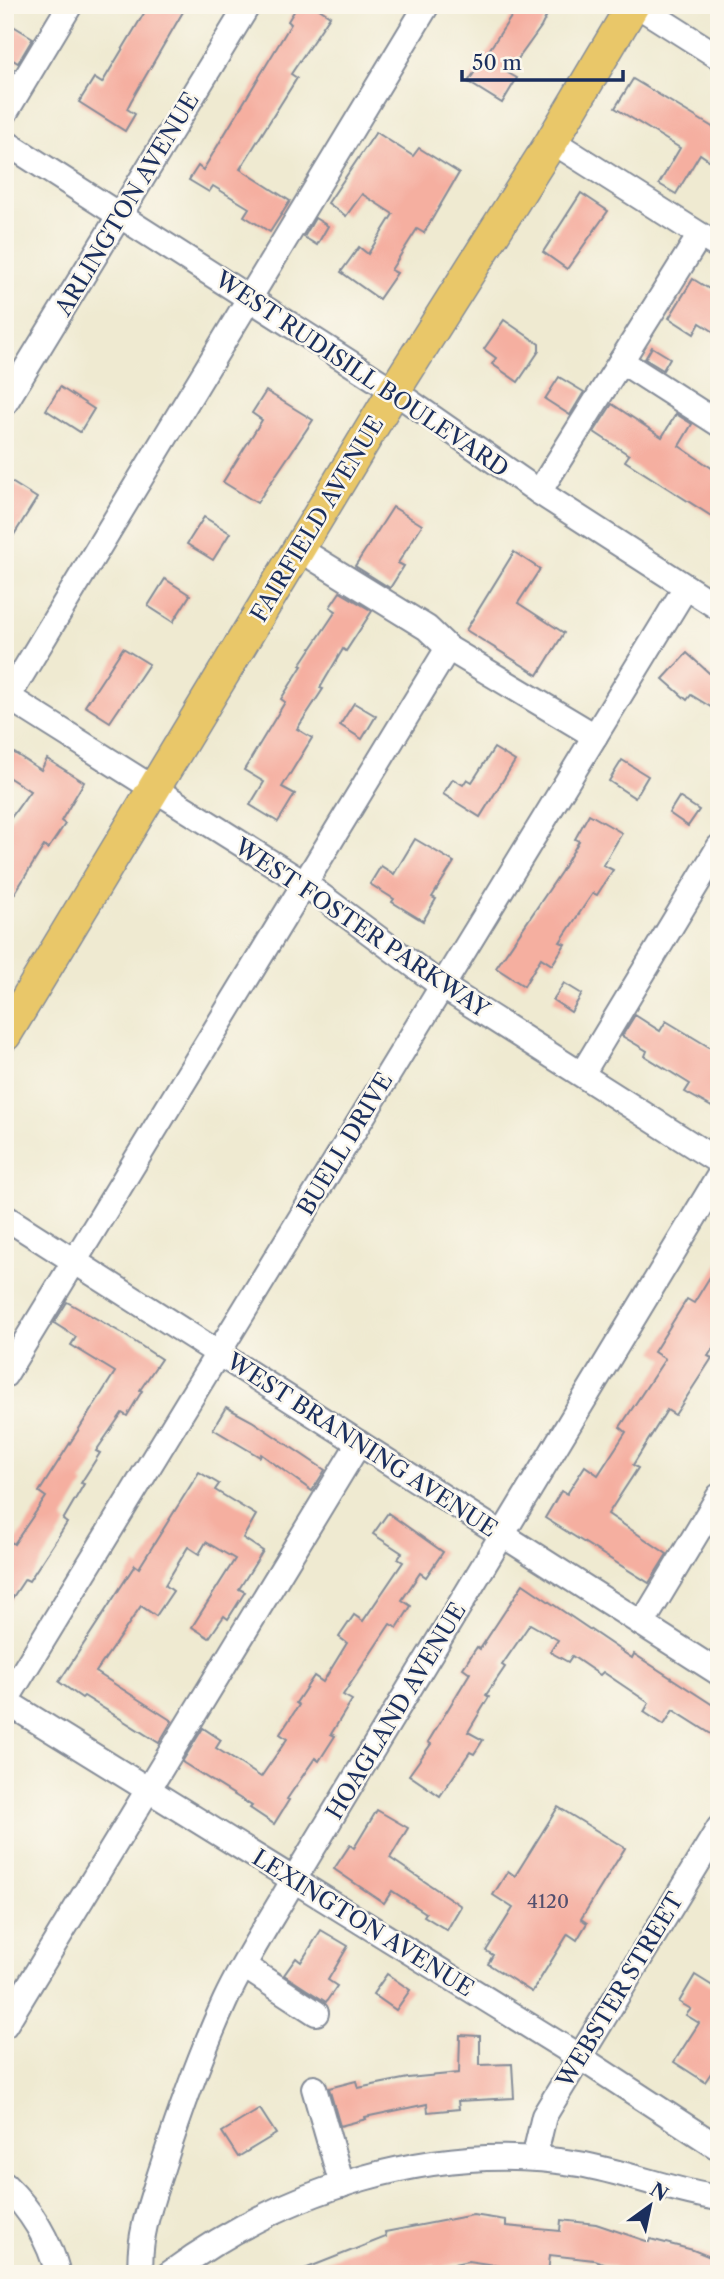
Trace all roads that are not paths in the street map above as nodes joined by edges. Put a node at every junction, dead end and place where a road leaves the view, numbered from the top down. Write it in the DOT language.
graph roads {
  1 [pos="70,5"];
  2 [pos="248,5"];
  3 [pos="427,5"];
  4 [pos="635,5"];
  5 [pos="719,57"];
  6 [pos="5,113"];
  7 [pos="552,141"];
  8 [pos="5,142"];
  9 [pos="121,215"];
  10 [pos="709,241"];
  11 [pos="250,298"];
  12 [pos="621,361"];
  13 [pos="394,391"];
  14 [pos="5,403"];
  15 [pos="719,424"];
  16 [pos="539,492"];
  17 [pos="299,549"];
  18 [pos="686,587"];
  19 [pos="719,608"];
  20 [pos="449,648"];
  21 [pos="6,698"];
  22 [pos="595,736"];
  23 [pos="153,789"];
  24 [pos="719,847"];
  25 [pos="305,884"];
  26 [pos="442,986"];
  27 [pos="5,1035"];
  28 [pos="582,1074"];
  29 [pos="719,1161"];
  30 [pos="719,1177"];
  31 [pos="5,1217"];
  32 [pos="75,1262"];
  33 [pos="219,1353"];
  34 [pos="5,1375"];
  35 [pos="359,1443"];
  36 [pos="719,1496"];
  37 [pos="502,1534"];
  38 [pos="642,1624"];
  39 [pos="719,1673"];
  40 [pos="5,1701"];
  41 [pos="149,1791"];
  42 [pos="719,1828"];
  43 [pos="293,1881"];
  44 [pos="244,1966"];
  45 [pos="316,2013"];
  46 [pos="5,2025"];
  47 [pos="579,2056"];
  48 [pos="314,2088"];
  49 [pos="719,2148"];
  50 [pos="537,2158"];
  51 [pos="5,2185"];
  52 [pos="342,2185"];
  53 [pos="719,2197"];
  54 [pos="58,2274"];
  55 [pos="141,2274"];
  56 [pos="169,2274"];
  1 -- 6 [label="street"];
  2 -- 9 [label="street, ARLINGTON AVENUE"];
  3 -- 11 [label="street"];
  4 -- 5 [label="street"];
  4 -- 7 [label="main road, FAIRFIELD AVENUE"];
  7 -- 10 [label="street"];
  7 -- 13 [label="main road, FAIRFIELD AVENUE"];
  8 -- 9 [label="street, WEST RUDISILL BOULEVARD"];
  9 -- 11 [label="street, WEST RUDISILL BOULEVARD"];
  9 -- 14 [label="street, ARLINGTON AVENUE"];
  10 -- 12 [label="street"];
  11 -- 13 [label="street, WEST RUDISILL BOULEVARD"];
  11 -- 21 [label="street"];
  12 -- 15 [label="street"];
  12 -- 16 [label="street"];
  13 -- 16 [label="street, WEST RUDISILL BOULEVARD"];
  13 -- 17 [label="main road, FAIRFIELD AVENUE"];
  16 -- 18 [label="street, WEST RUDISILL BOULEVARD"];
  17 -- 20 [label="street"];
  17 -- 23 [label="main road, FAIRFIELD AVENUE"];
  18 -- 19 [label="street, WEST RUDISILL BOULEVARD"];
  18 -- 22 [label="street, BUELL DRIVE"];
  20 -- 22 [label="street"];
  20 -- 25 [label="street"];
  21 -- 23 [label="street, WEST FOSTER PARKWAY"];
  22 -- 26 [label="street, BUELL DRIVE"];
  23 -- 25 [label="street, WEST FOSTER PARKWAY"];
  23 -- 27 [label="main road, FAIRFIELD AVENUE"];
  24 -- 28 [label="street"];
  25 -- 26 [label="street, WEST FOSTER PARKWAY"];
  25 -- 32 [label="street"];
  26 -- 28 [label="street, WEST FOSTER PARKWAY"];
  26 -- 33 [label="street, BUELL DRIVE"];
  28 -- 29 [label="street, WEST FOSTER PARKWAY"];
  30 -- 37 [label="street, HOAGLAND AVENUE"];
  31 -- 32 [label="street, WEST BRANNING AVENUE"];
  32 -- 33 [label="street, WEST BRANNING AVENUE"];
  32 -- 34 [label="street"];
  33 -- 35 [label="street, WEST BRANNING AVENUE"];
  33 -- 40 [label="street, BUELL DRIVE"];
  35 -- 37 [label="street, WEST BRANNING AVENUE"];
  35 -- 41 [label="street"];
  36 -- 38 [label="street"];
  37 -- 38 [label="street, WEST BRANNING AVENUE"];
  37 -- 43 [label="street, HOAGLAND AVENUE"];
  38 -- 39 [label="street, WEST BRANNING AVENUE"];
  40 -- 41 [label="street, LEXINGTON AVENUE"];
  41 -- 43 [label="street, LEXINGTON AVENUE"];
  41 -- 46 [label="street"];
  42 -- 47 [label="street, WEBSTER STREET"];
  43 -- 44 [label="street, HOAGLAND AVENUE"];
  43 -- 47 [label="street, LEXINGTON AVENUE"];
  44 -- 45 [label="street"];
  44 -- 55 [label="street, HOAGLAND AVENUE"];
  47 -- 49 [label="street, LEXINGTON AVENUE"];
  47 -- 50 [label="street, WEBSTER STREET"];
  48 -- 52 [label="street"];
  50 -- 52 [label="street"];
  50 -- 53 [label="street"];
  51 -- 54 [label="street"];
  52 -- 56 [label="street"];
}
